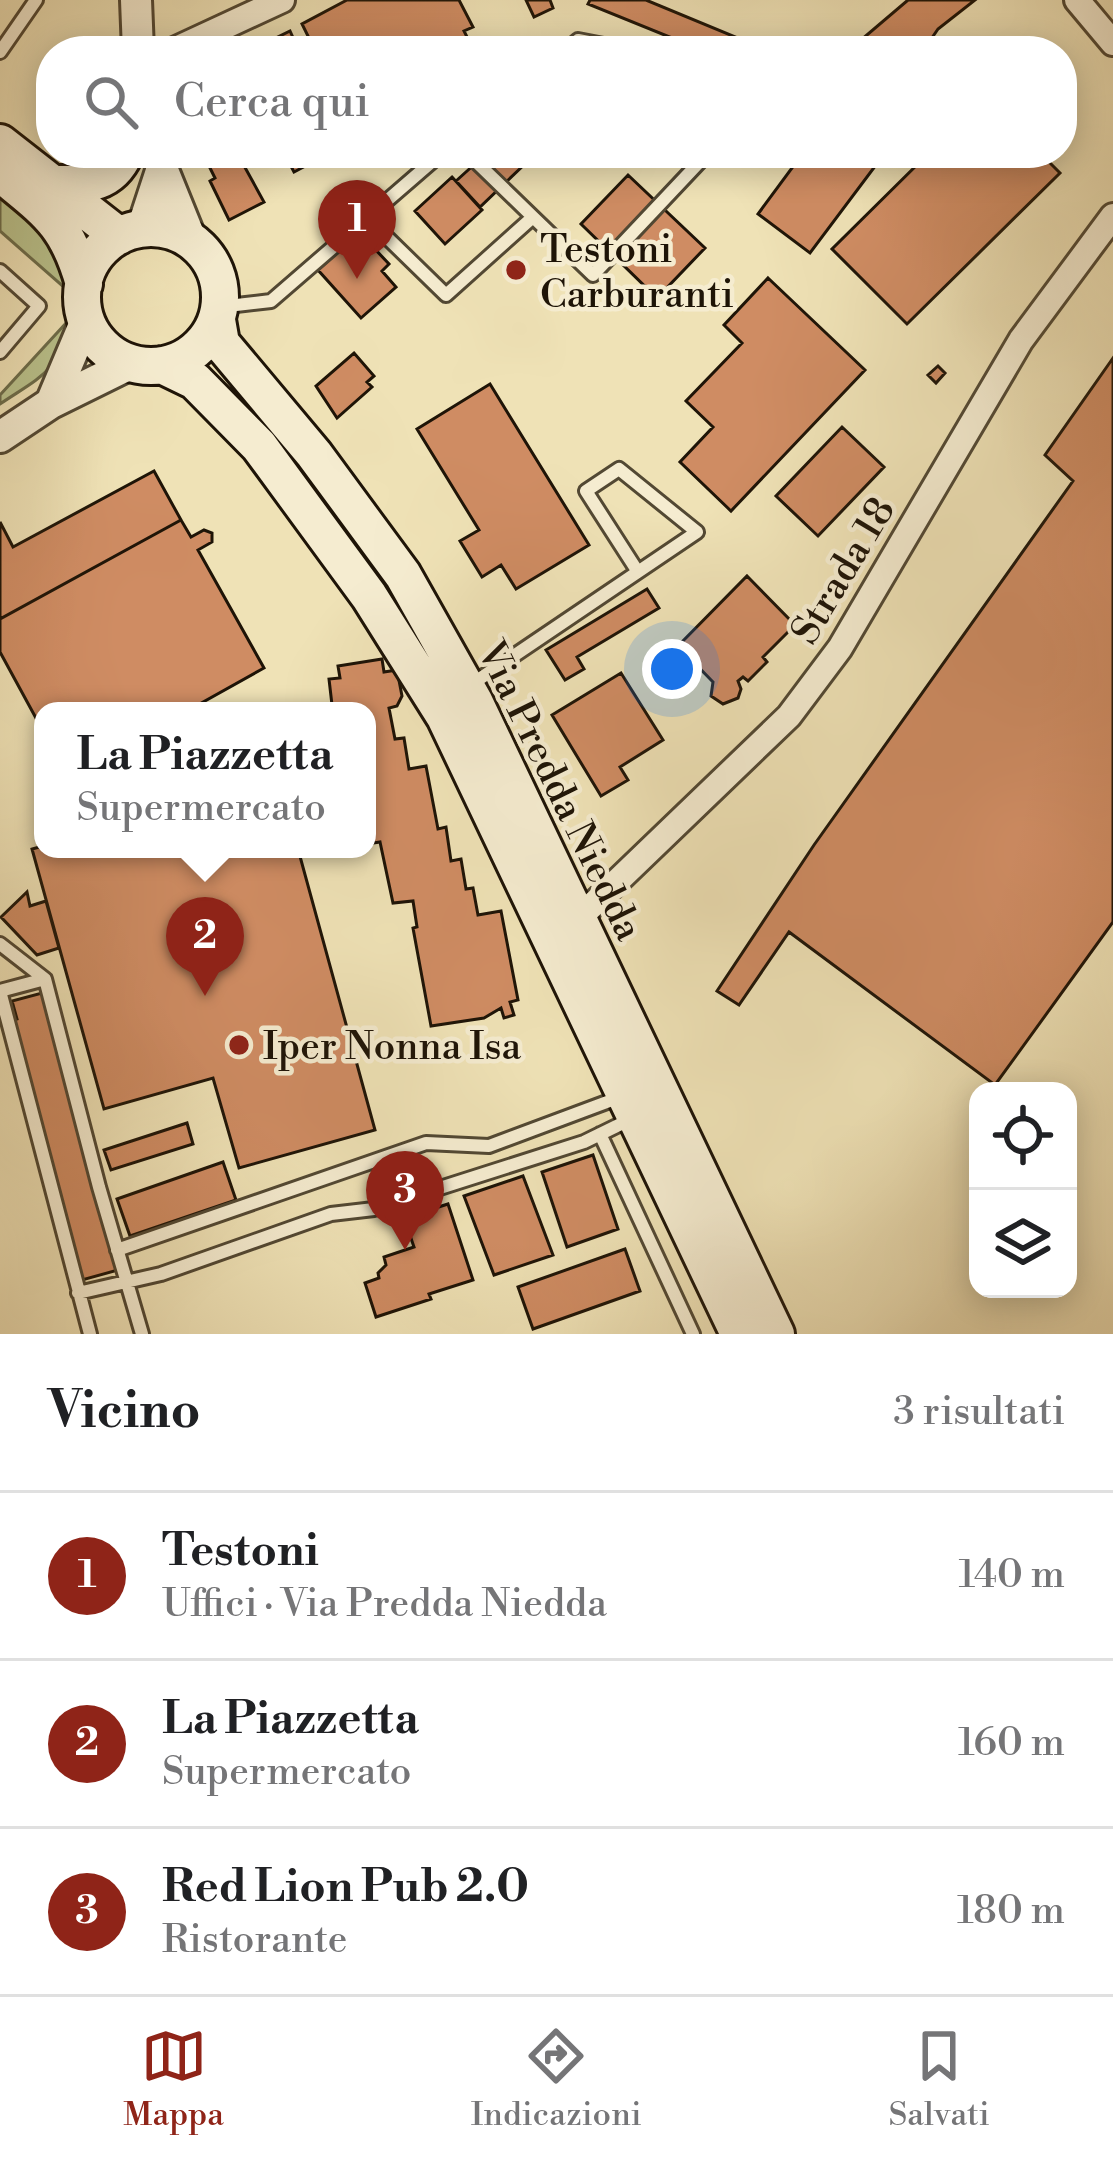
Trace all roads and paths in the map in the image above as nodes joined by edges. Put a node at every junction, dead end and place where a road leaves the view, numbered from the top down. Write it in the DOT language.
graph roads {
  1 [pos="36,0"];
  2 [pos="136,0"];
  3 [pos="281,0"];
  4 [pos="1077,0"];
  5 [pos="137,36"];
  6 [pos="204,36"];
  7 [pos="1113,43"];
  8 [pos="0,52"];
  9 [pos="0,143"];
  10 [pos="116,168"];
  11 [pos="156,168"];
  12 [pos="162,168"];
  13 [pos="424,168"];
  14 [pos="482,168"];
  15 [pos="694,168"];
  16 [pos="0,173"];
  17 [pos="54,184"];
  18 [pos="1113,216"];
  19 [pos="366,217"];
  20 [pos="533,217"];
  21 [pos="131,233"];
  22 [pos="191,242"];
  23 [pos="0,271"];
  24 [pos="85,302"];
  25 [pos="218,313"];
  26 [pos="0,352"];
  27 [pos="147,364"];
  28 [pos="51,403"];
  29 [pos="0,437"];
  30 [pos="638,572"];
  31 [pos="466,688"];
  32 [pos="579,918"];
  33 [pos="0,944"];
  34 [pos="45,979"];
  35 [pos="0,991"];
  36 [pos="631,1106"];
  37 [pos="600,1135"];
  38 [pos="117,1250"];
  39 [pos="126,1281"];
  40 [pos="78,1293"];
  41 [pos="90,1334"];
  42 [pos="142,1334"];
  43 [pos="693,1334"];
  44 [pos="739,1334"];
  45 [pos="776,1334"];
  1 -- 8 [label="lane"];
  2 -- 5 [label="street"];
  3 -- 6 [label="street"];
  4 -- 7 [label="street"];
  9 -- 17 [label="main road"];
  10 -- 17 [label="main road"];
  11 -- 21 [label="street"];
  12 -- 22 [label="street"];
  13 -- 19 [label="lane"];
  14 -- 20 [label="lane"];
  15 -- 20 [label="lane"];
  16 -- 24 [label="main road"];
  17 -- 21 [label="main road"];
  18 -- 32 [label="street, Strada 18"];
  19 -- 20 [label="lane"];
  19 -- 25 [label="lane"];
  21 -- 22 [label="main road"];
  21 -- 24 [label="main road"];
  22 -- 25 [label="main road"];
  23 -- 26 [label="lane"];
  24 -- 27 [label="main road"];
  24 -- 28 [label="street"];
  25 -- 27 [label="main road"];
  25 -- 31 [label="main road, Via Predda Niedda"];
  27 -- 28 [label="street"];
  27 -- 36 [label="main road, Via Predda Niedda"];
  28 -- 29 [label="street"];
  30 -- 30 [label="lane"];
  30 -- 31 [label="lane"];
  31 -- 32 [label="main road, Via Predda Niedda"];
  32 -- 45 [label="main road, Via Predda Niedda"];
  33 -- 34 [label="lane"];
  34 -- 35 [label="lane"];
  34 -- 38 [label="lane"];
  35 -- 40 [label="lane"];
  36 -- 37 [label="lane"];
  36 -- 38 [label="lane"];
  36 -- 44 [label="main road, Via Predda Niedda"];
  37 -- 39 [label="lane"];
  37 -- 43 [label="lane"];
  38 -- 39 [label="lane"];
  39 -- 40 [label="lane"];
  39 -- 42 [label="lane"];
  40 -- 41 [label="lane"];
}
